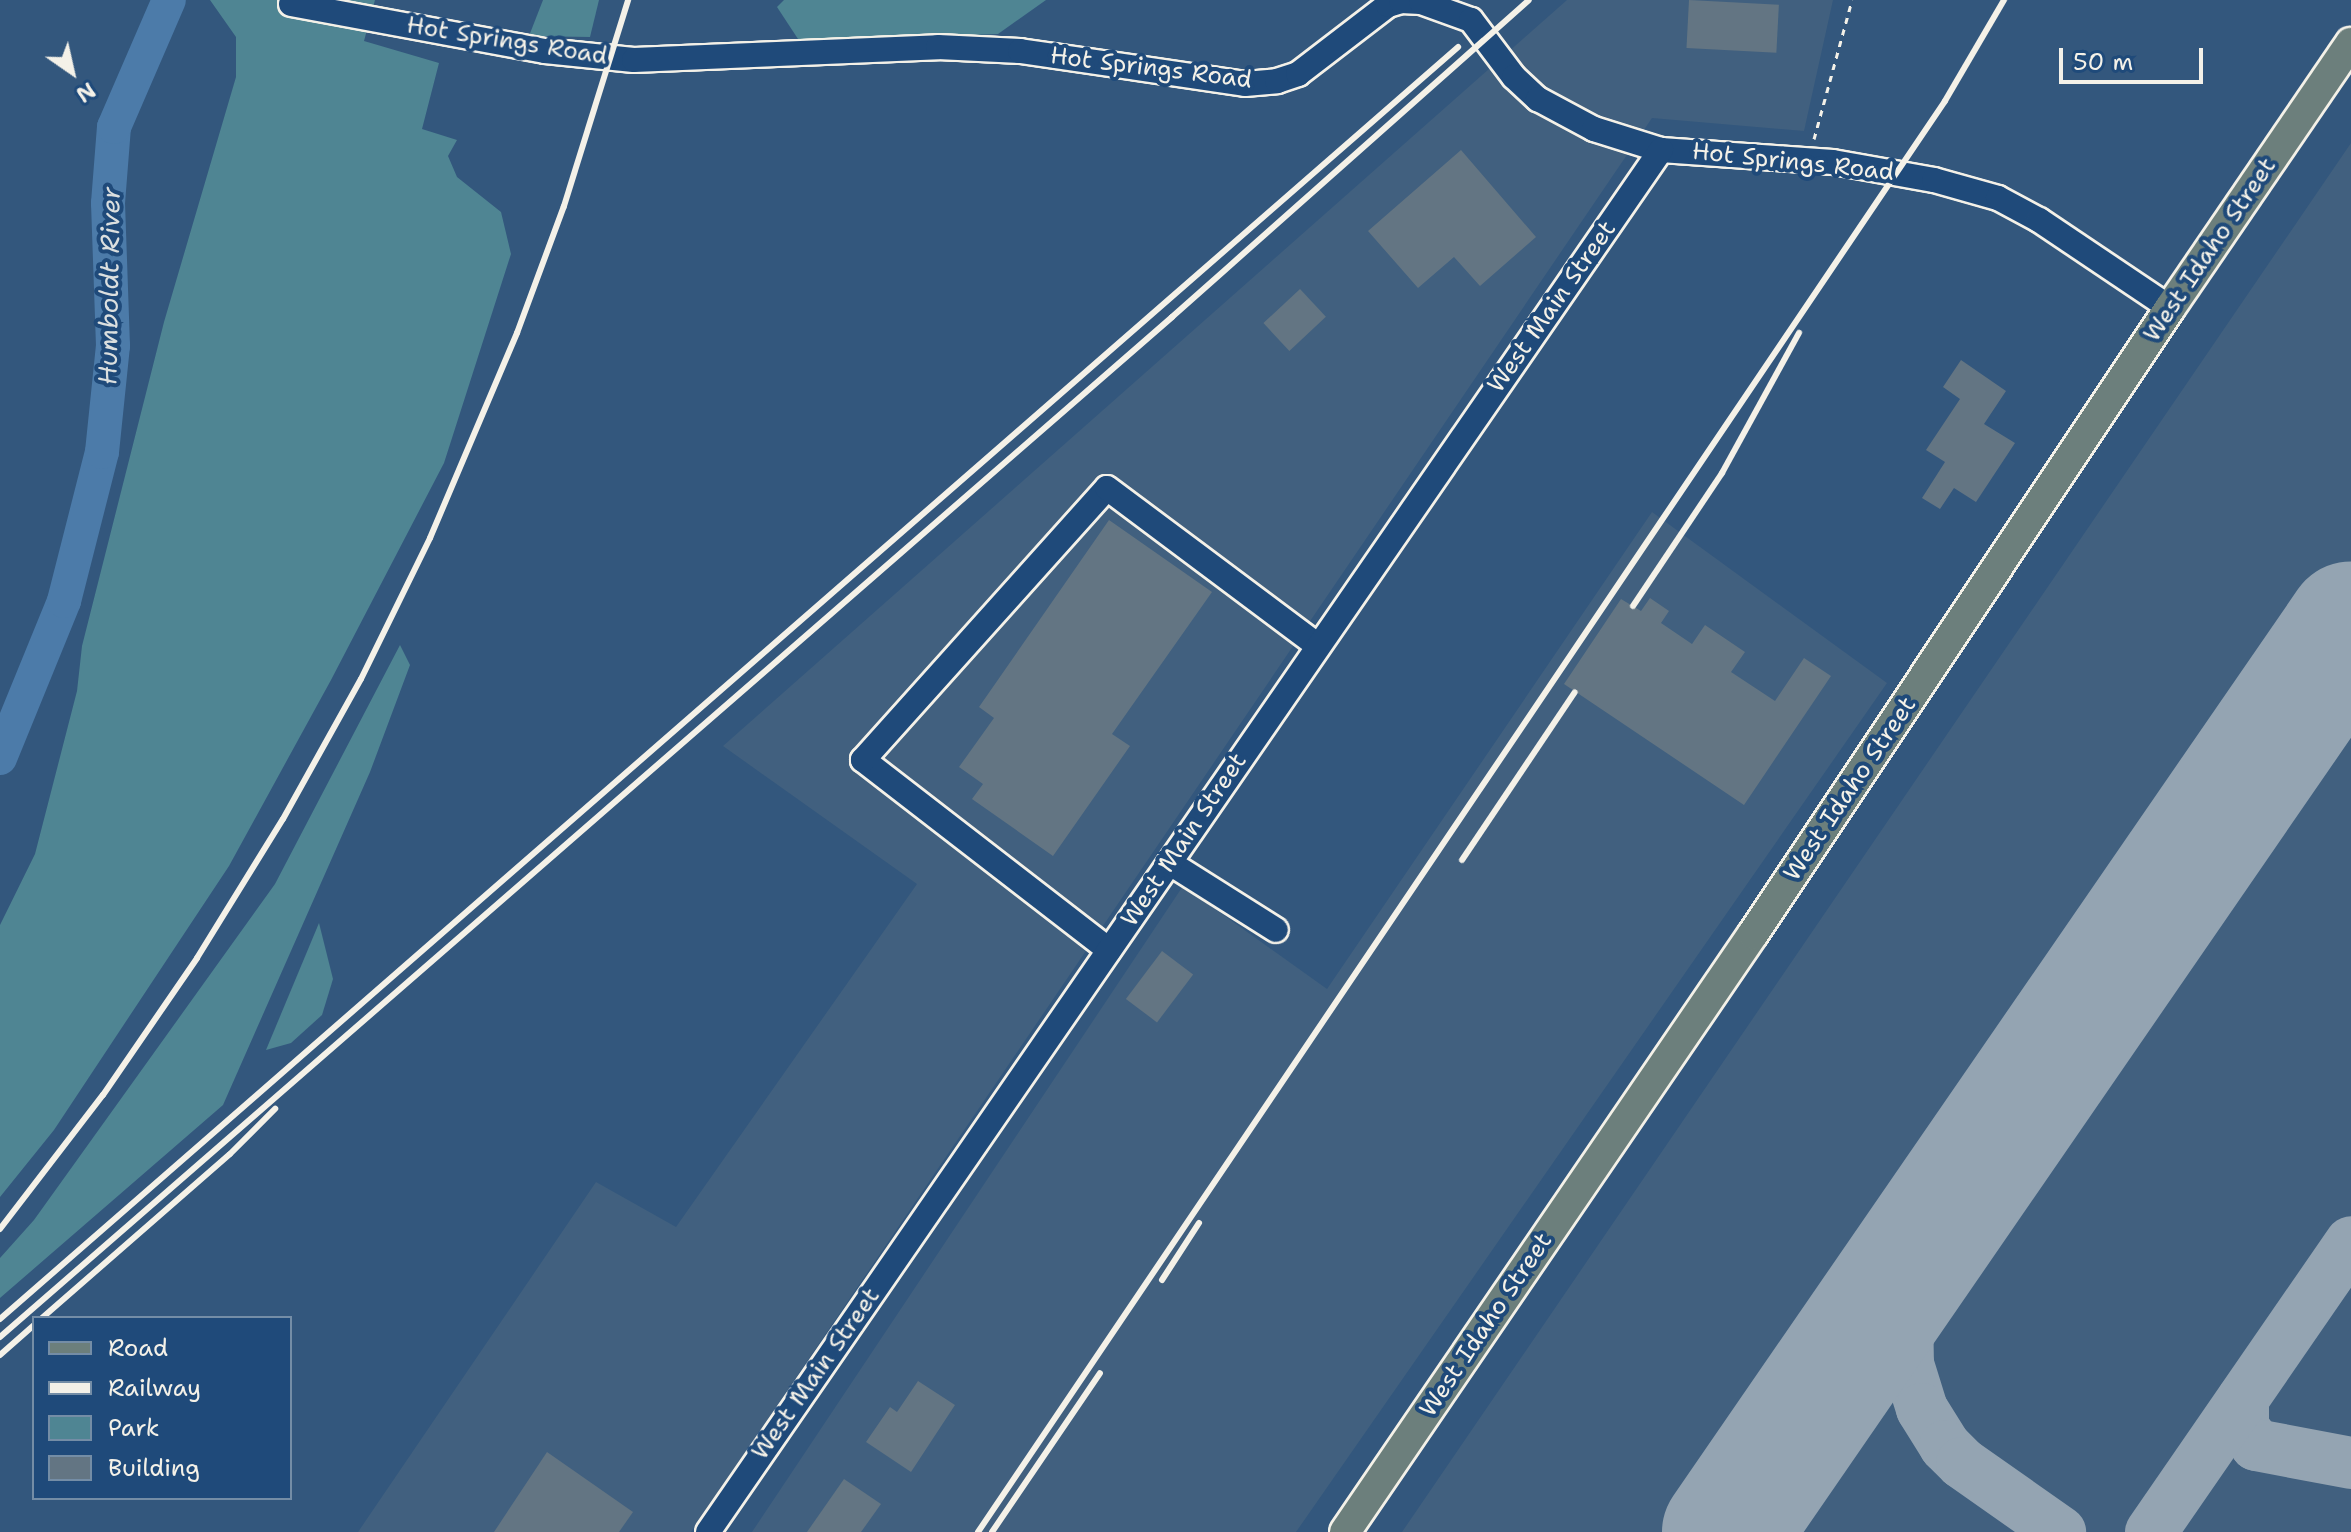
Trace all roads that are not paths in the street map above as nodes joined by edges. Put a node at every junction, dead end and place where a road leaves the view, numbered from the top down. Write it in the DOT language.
graph roads {
  1 [pos="291,4"];
  2 [pos="1465,10"];
  3 [pos="2351,43"];
  4 [pos="1661,150"];
  5 [pos="2170,308"];
  6 [pos="1317,645"];
  7 [pos="1170,863"];
  8 [pos="1276,930"];
  9 [pos="1109,950"];
  10 [pos="708,1532"];
  11 [pos="1345,1532"];
  1 -- 2 [label="street, Hot Springs Road"];
  2 -- 4 [label="street, Hot Springs Road"];
  3 -- 5 [label="main road, West Idaho Street"];
  4 -- 5 [label="street, Hot Springs Road"];
  4 -- 6 [label="street, West Main Street"];
  5 -- 11 [label="main road, West Idaho Street"];
  6 -- 7 [label="street, West Main Street"];
  6 -- 9 [label="street"];
  7 -- 8 [label="street"];
  7 -- 9 [label="street, West Main Street"];
  9 -- 10 [label="street, West Main Street"];
}
